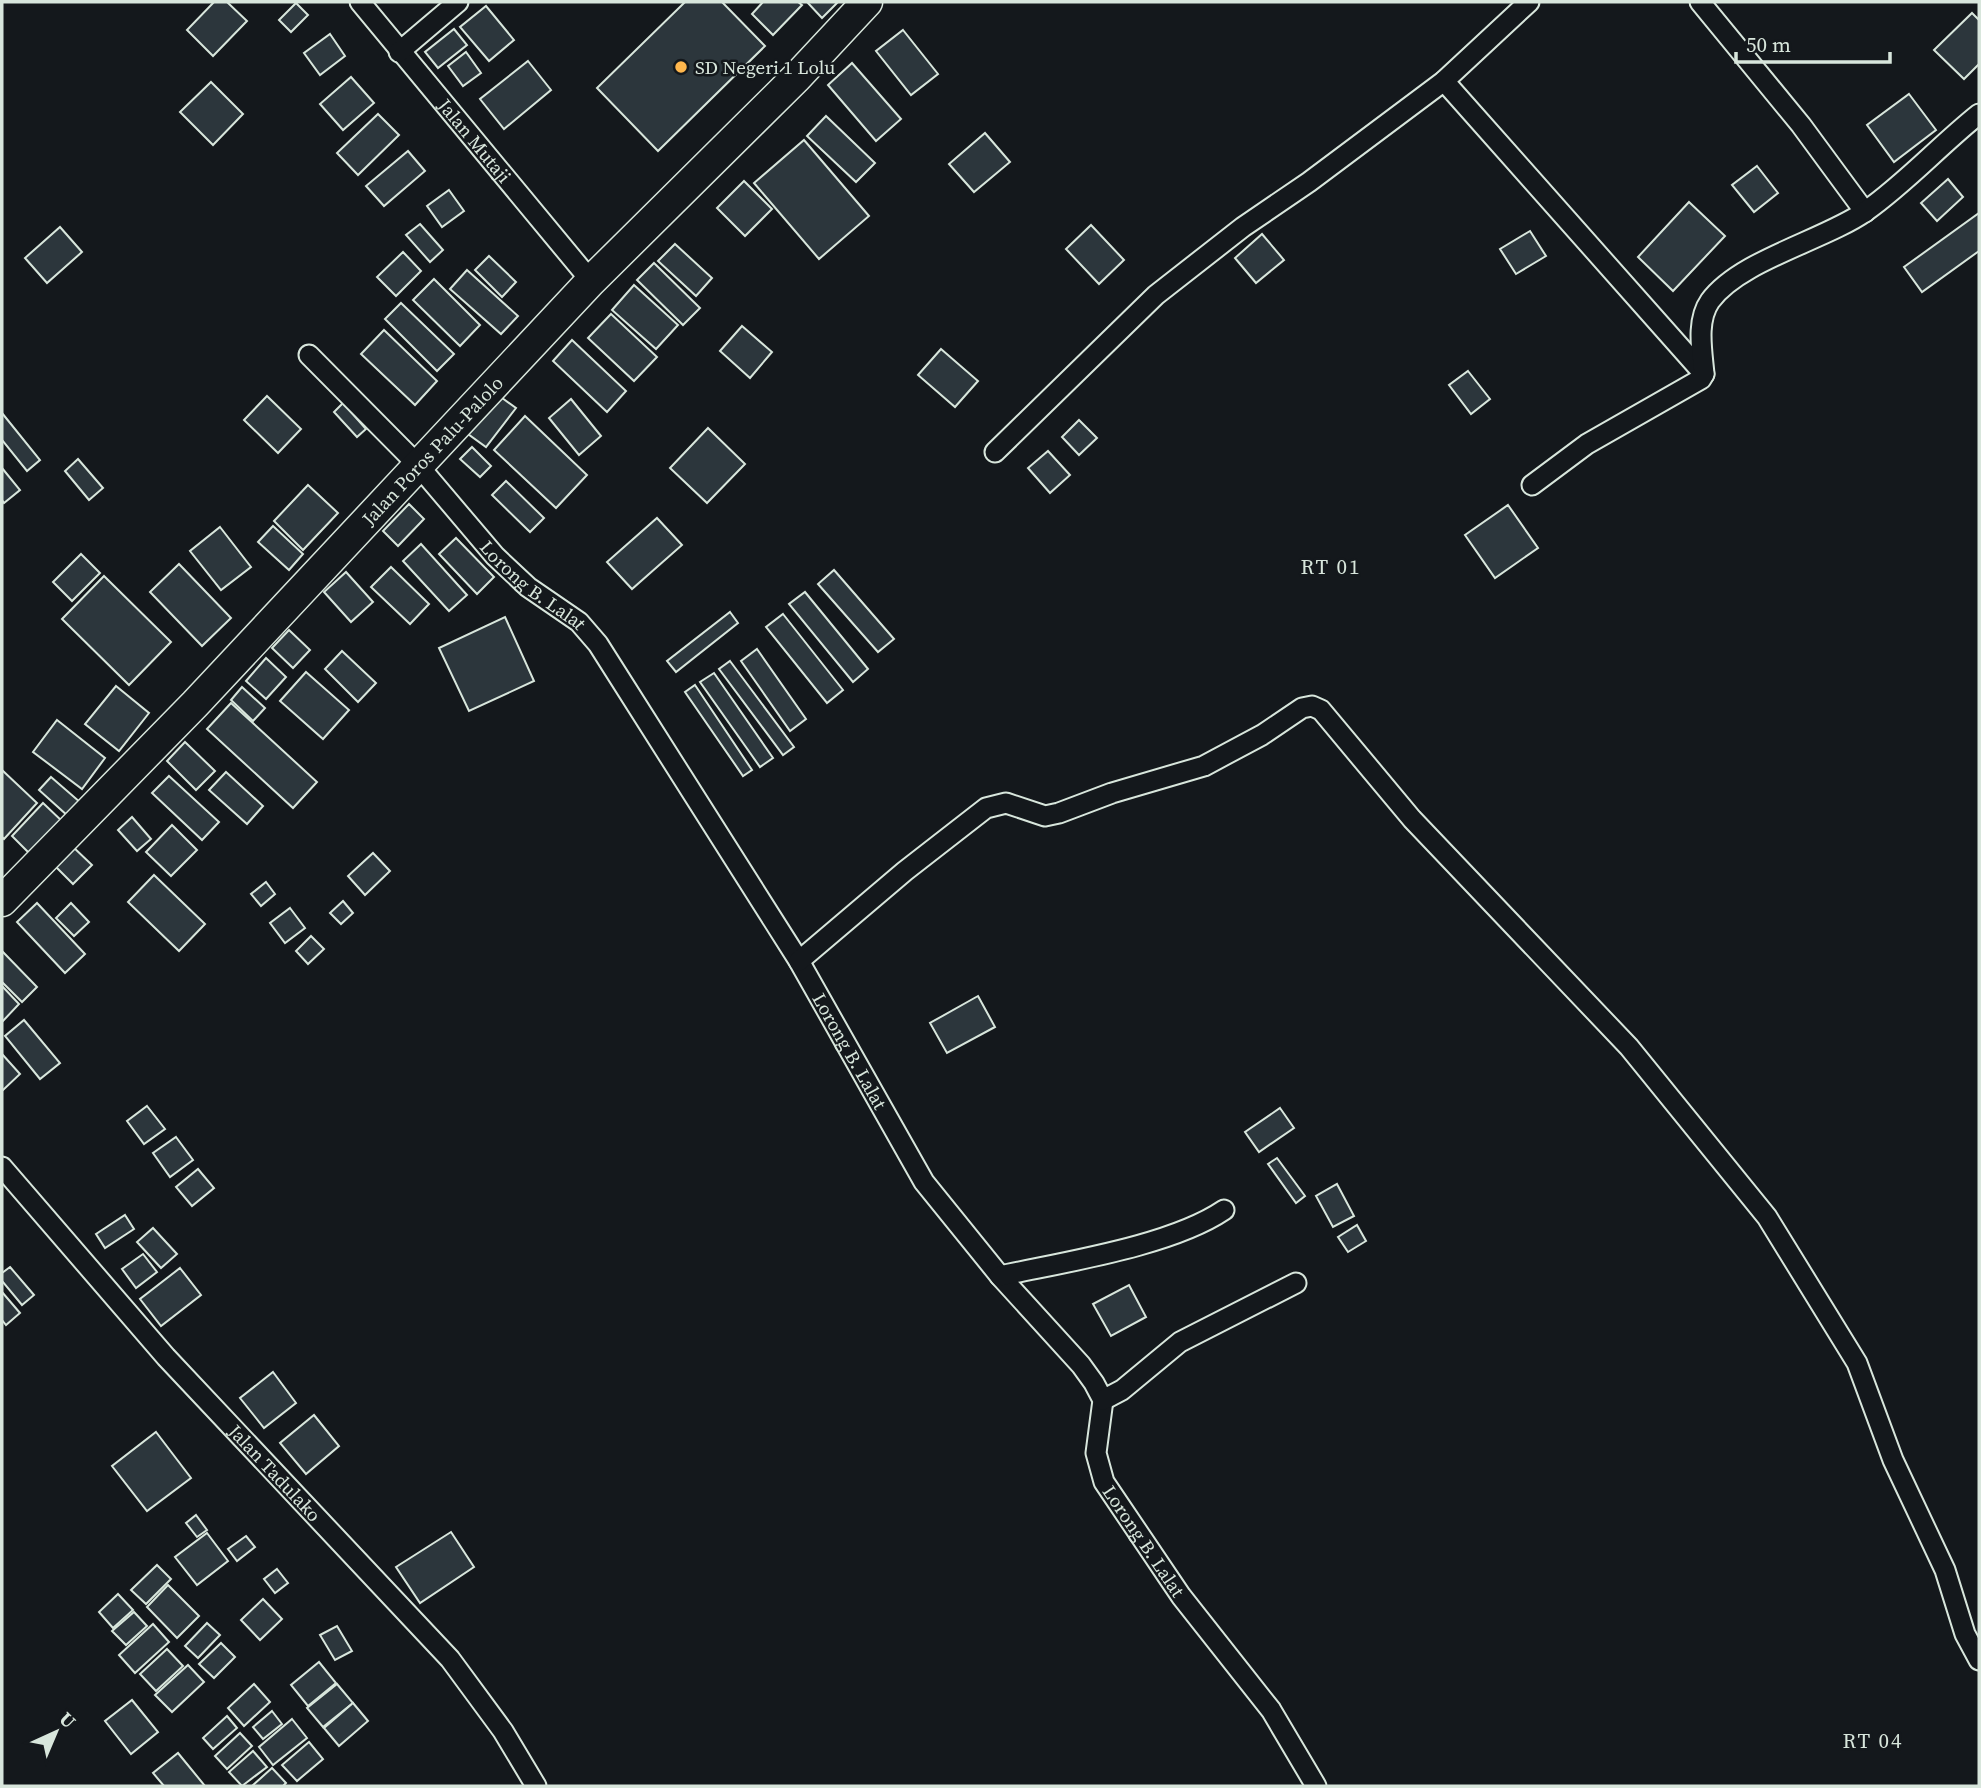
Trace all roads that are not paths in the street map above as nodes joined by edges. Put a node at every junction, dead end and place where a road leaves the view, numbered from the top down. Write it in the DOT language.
graph roads {
  1 [pos="360,2"];
  2 [pos="458,2"];
  3 [pos="867,2"];
  4 [pos="1529,2"];
  5 [pos="1700,2"];
  6 [pos="399,52"];
  7 [pos="1444,81"];
  8 [pos="1979,114"];
  9 [pos="1865,212"];
  10 [pos="591,281"];
  11 [pos="309,355"];
  12 [pos="1704,374"];
  13 [pos="995,452"];
  14 [pos="418,464"];
  15 [pos="1532,485"];
  16 [pos="2,901"];
  17 [pos="799,961"];
  18 [pos="2,1167"];
  19 [pos="1224,1210"];
  20 [pos="1000,1276"];
  21 [pos="1296,1283"];
  22 [pos="1102,1400"];
  23 [pos="1979,1660"];
  24 [pos="537,1786"];
  25 [pos="1316,1786"];
  1 -- 6 [label="street, Jalan Mutaji"];
  2 -- 6 [label="street"];
  3 -- 10 [label="main road, Jalan Poros Palu-Palolo"];
  4 -- 7 [label="street"];
  5 -- 9 [label="street"];
  6 -- 10 [label="street, Jalan Mutaji"];
  7 -- 12 [label="street"];
  7 -- 13 [label="street"];
  8 -- 9 [label="street"];
  9 -- 12 [label="street"];
  10 -- 14 [label="main road, Jalan Poros Palu-Palolo"];
  11 -- 14 [label="street, Lorong B. Lalat"];
  12 -- 15 [label="street"];
  14 -- 16 [label="main road, Jalan Poros Palu-Palolo"];
  14 -- 17 [label="street, Lorong B. Lalat"];
  17 -- 20 [label="street, Lorong B. Lalat"];
  17 -- 23 [label="street"];
  18 -- 24 [label="street, Jalan Tadulako"];
  19 -- 20 [label="street"];
  20 -- 22 [label="street, Lorong B. Lalat"];
  21 -- 22 [label="street"];
  22 -- 25 [label="street, Lorong B. Lalat"];
}
